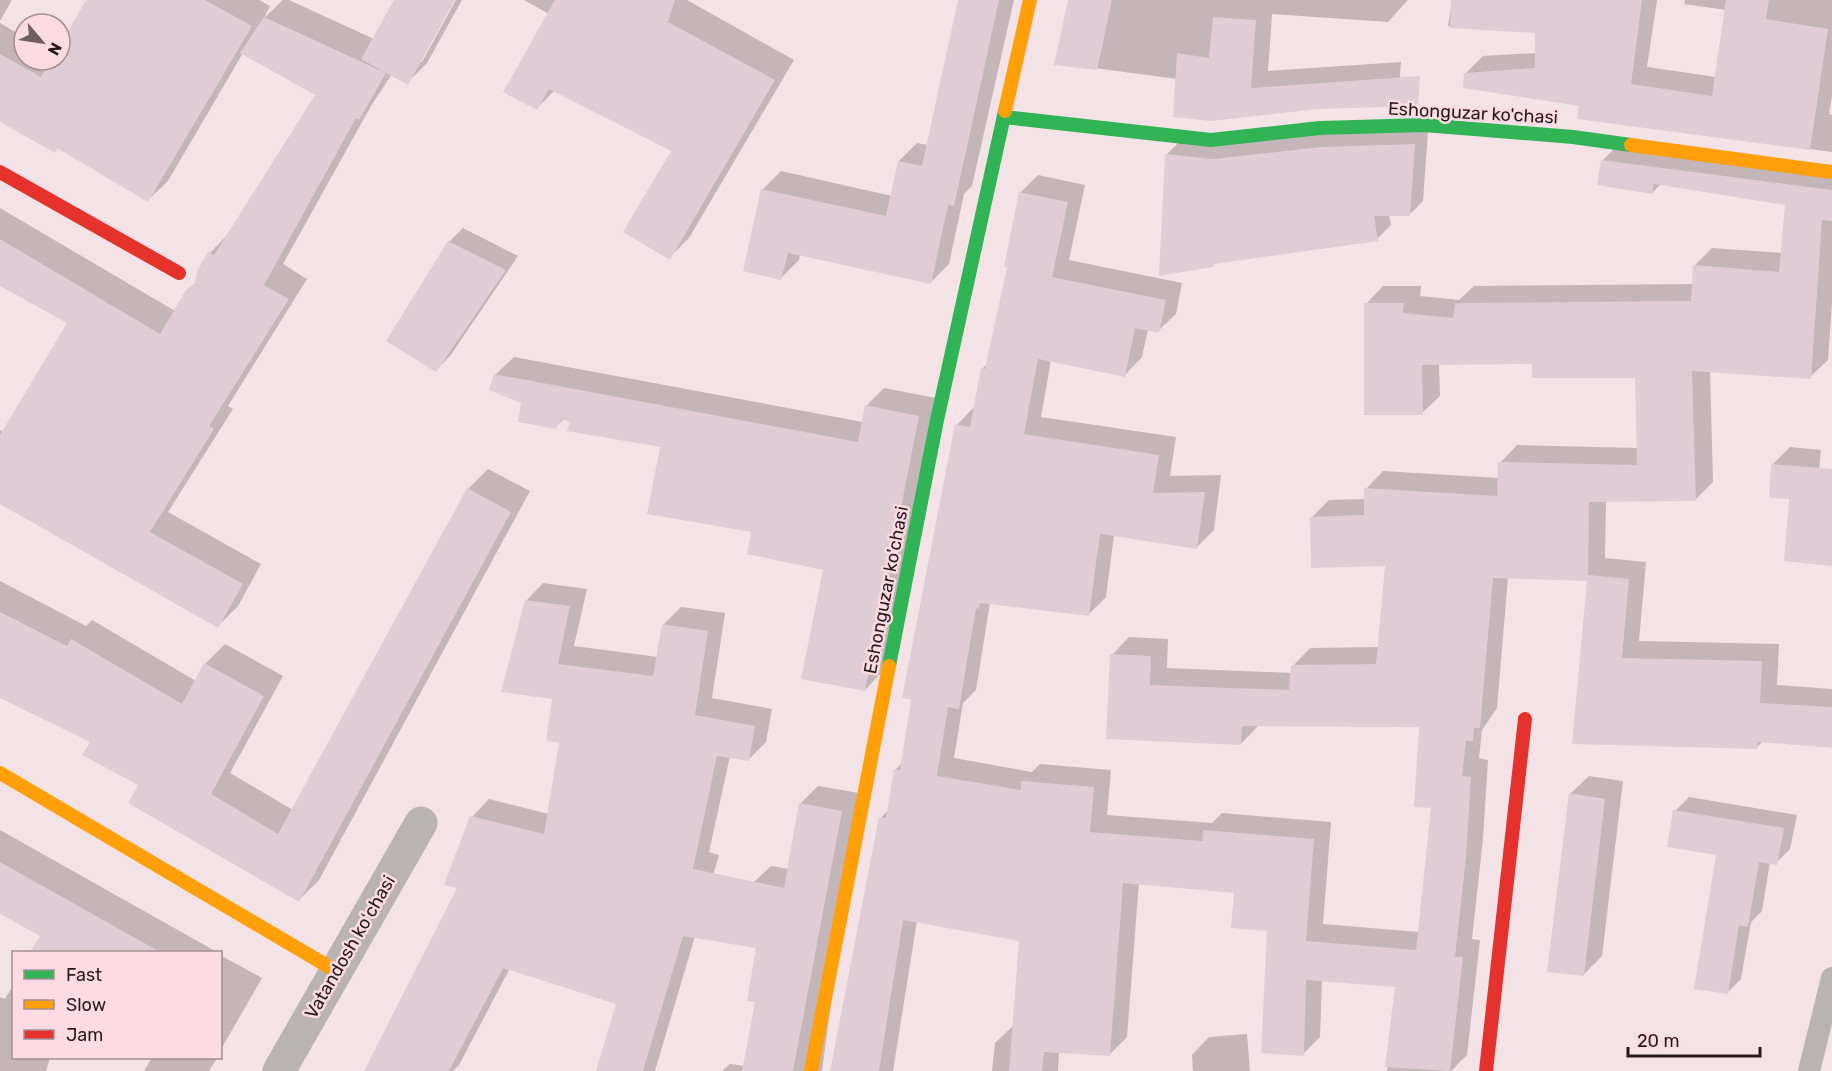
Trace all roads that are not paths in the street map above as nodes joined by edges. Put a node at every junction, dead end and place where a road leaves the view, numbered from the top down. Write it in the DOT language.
graph roads {
  1 [pos="1030,0"];
  2 [pos="1004,117"];
  3 [pos="0,172"];
  4 [pos="1832,172"];
  5 [pos="179,273"];
  6 [pos="1525,719"];
  7 [pos="0,773"];
  8 [pos="421,823"];
  9 [pos="336,971"];
  10 [pos="1832,978"];
  11 [pos="279,1071"];
  12 [pos="811,1071"];
  13 [pos="1486,1071"];
  14 [pos="1809,1071"];
  1 -- 2 [label="street, Eshonguzar ko'chasi"];
  2 -- 4 [label="street, Eshonguzar ko'chasi"];
  2 -- 12 [label="street, Eshonguzar ko'chasi"];
  3 -- 5 [label="street"];
  6 -- 13 [label="street"];
  7 -- 9 [label="street"];
  8 -- 9 [label="street, Vatandosh koʻchasi"];
  9 -- 11 [label="street, Vatandosh koʻchasi"];
  10 -- 14 [label="lane"];
}
